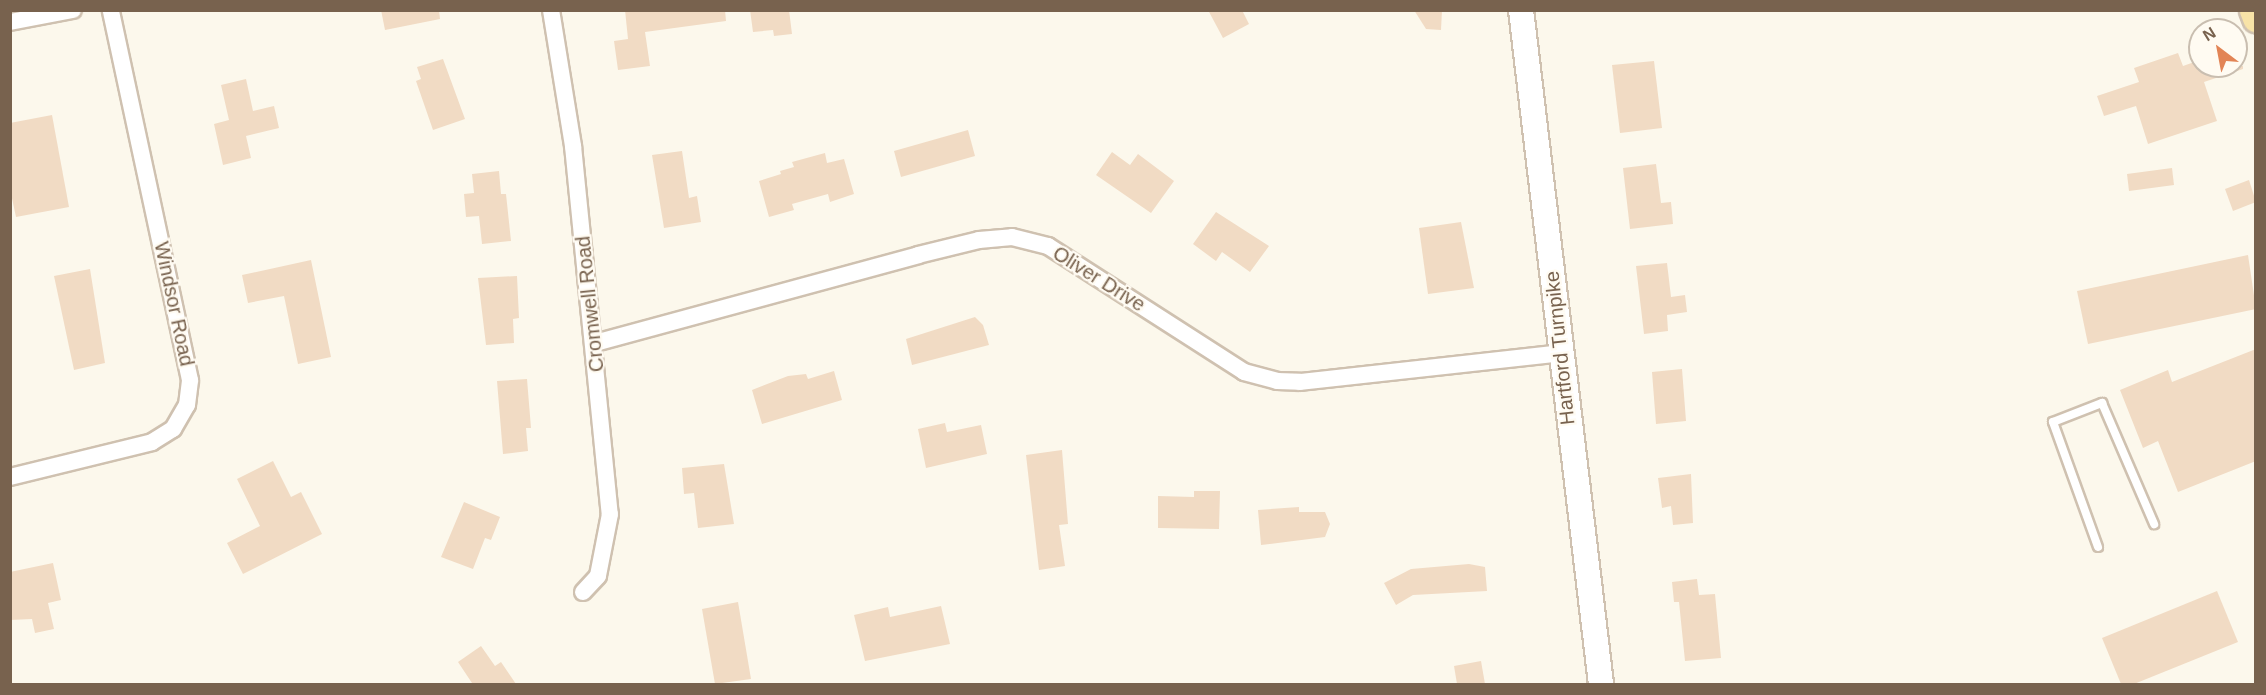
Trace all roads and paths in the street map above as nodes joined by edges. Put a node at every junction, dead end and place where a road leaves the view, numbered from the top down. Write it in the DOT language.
graph roads {
  1 [pos="73,10"];
  2 [pos="111,10"];
  3 [pos="551,10"];
  4 [pos="1521,10"];
  5 [pos="2253,10"];
  6 [pos="2256,18"];
  7 [pos="10,22"];
  8 [pos="595,343"];
  9 [pos="1561,353"];
  10 [pos="10,477"];
  11 [pos="2154,524"];
  12 [pos="2098,547"];
  13 [pos="583,592"];
  14 [pos="1600,684"];
  1 -- 7 [label="street"];
  2 -- 10 [label="street, Windsor Road"];
  3 -- 8 [label="street, Cromwell Road"];
  4 -- 9 [label="main road, Hartford Turnpike"];
  5 -- 6 [label="main road"];
  8 -- 9 [label="street, Oliver Drive"];
  8 -- 13 [label="street, Cromwell Road"];
  9 -- 14 [label="main road, Hartford Turnpike"];
  11 -- 12 [label="lane"];
}
